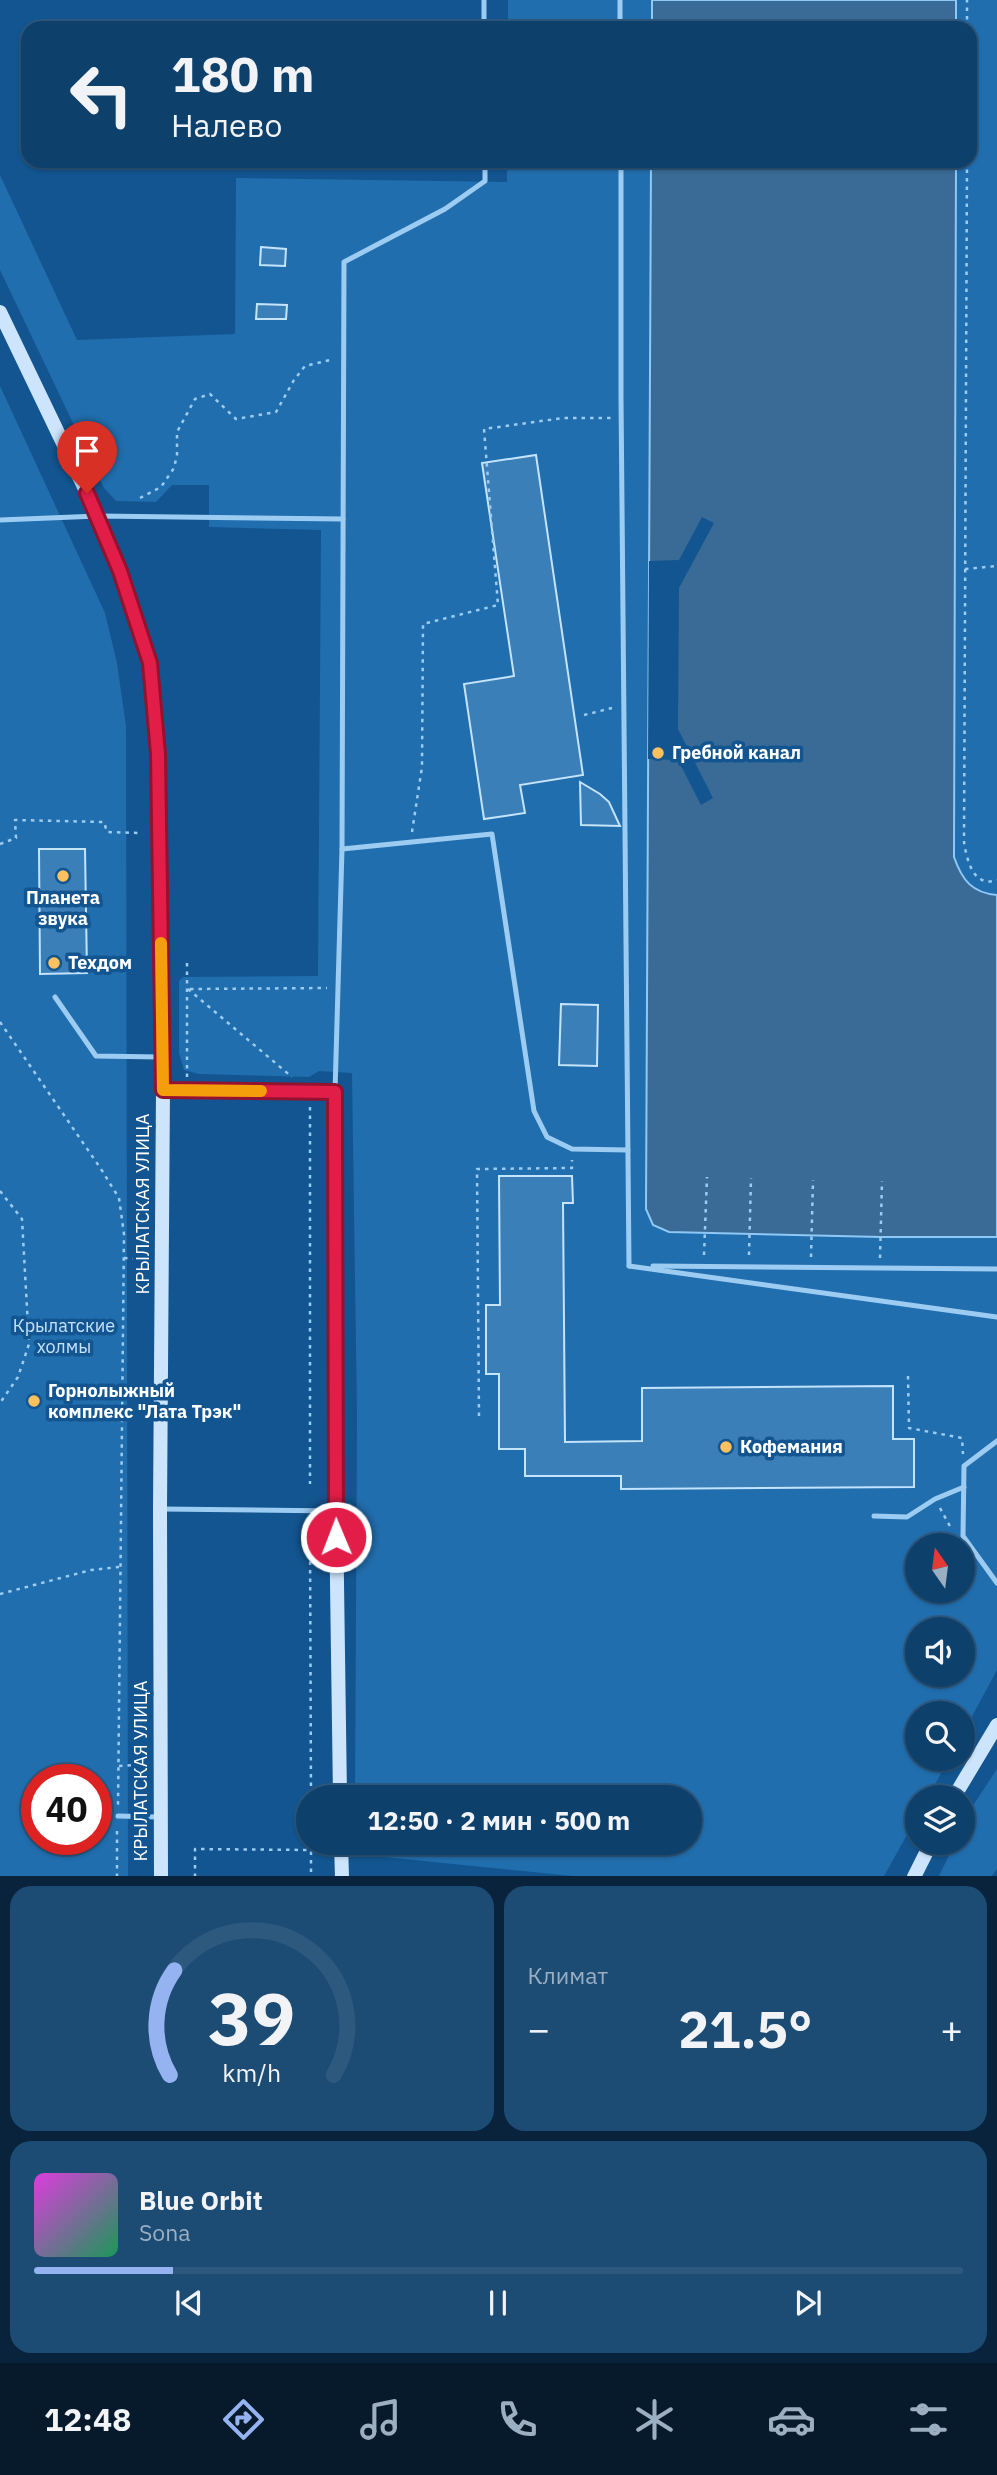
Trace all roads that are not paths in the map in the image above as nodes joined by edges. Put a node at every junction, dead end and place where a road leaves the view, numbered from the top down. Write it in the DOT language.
graph roads {
  1 [pos="484,0"];
  2 [pos="620,0"];
  3 [pos="484,21"];
  4 [pos="621,21"];
  5 [pos="485,168"];
  6 [pos="621,168"];
  7 [pos="0,312"];
  8 [pos="98,516"];
  9 [pos="344,519"];
  10 [pos="0,520"];
  11 [pos="342,849"];
  12 [pos="55,997"];
  13 [pos="163,1057"];
  14 [pos="163,1090"];
  15 [pos="335,1092"];
  16 [pos="628,1150"];
  17 [pos="629,1266"];
  18 [pos="997,1269"];
  19 [pos="997,1317"];
  20 [pos="997,1441"];
  21 [pos="964,1487"];
  22 [pos="160,1509"];
  23 [pos="336,1511"];
  24 [pos="874,1516"];
  25 [pos="997,1583"];
  26 [pos="997,1725"];
  27 [pos="340,1785"];
  28 [pos="961,1785"];
  29 [pos="118,1816"];
  30 [pos="161,1817"];
  31 [pos="341,1855"];
  32 [pos="925,1855"];
  33 [pos="161,1876"];
  34 [pos="342,1876"];
  35 [pos="914,1876"];
  1 -- 3 [label="lane"];
  2 -- 4 [label="lane"];
  5 -- 9 [label="lane"];
  6 -- 16 [label="lane"];
  7 -- 8 [label="main road, КРЫЛАТСКАЯ УЛИЦА"];
  8 -- 9 [label="lane"];
  8 -- 10 [label="lane"];
  8 -- 13 [label="main road, КРЫЛАТСКАЯ УЛИЦА"];
  9 -- 11 [label="lane"];
  11 -- 15 [label="lane"];
  11 -- 16 [label="lane"];
  12 -- 13 [label="lane"];
  13 -- 14 [label="main road, КРЫЛАТСКАЯ УЛИЦА"];
  14 -- 15 [label="main road"];
  14 -- 22 [label="main road, КРЫЛАТСКАЯ УЛИЦА"];
  15 -- 23 [label="main road"];
  16 -- 17 [label="lane"];
  17 -- 18 [label="lane"];
  17 -- 19 [label="lane"];
  20 -- 21 [label="lane"];
  21 -- 24 [label="lane"];
  21 -- 25 [label="lane"];
  22 -- 23 [label="lane"];
  22 -- 30 [label="main road, КРЫЛАТСКАЯ УЛИЦА"];
  23 -- 27 [label="main road"];
  26 -- 28 [label="main road"];
  29 -- 30 [label="lane"];
  30 -- 33 [label="main road, КРЫЛАТСКАЯ УЛИЦА"];
  31 -- 34 [label="main road"];
  32 -- 35 [label="main road"];
}
